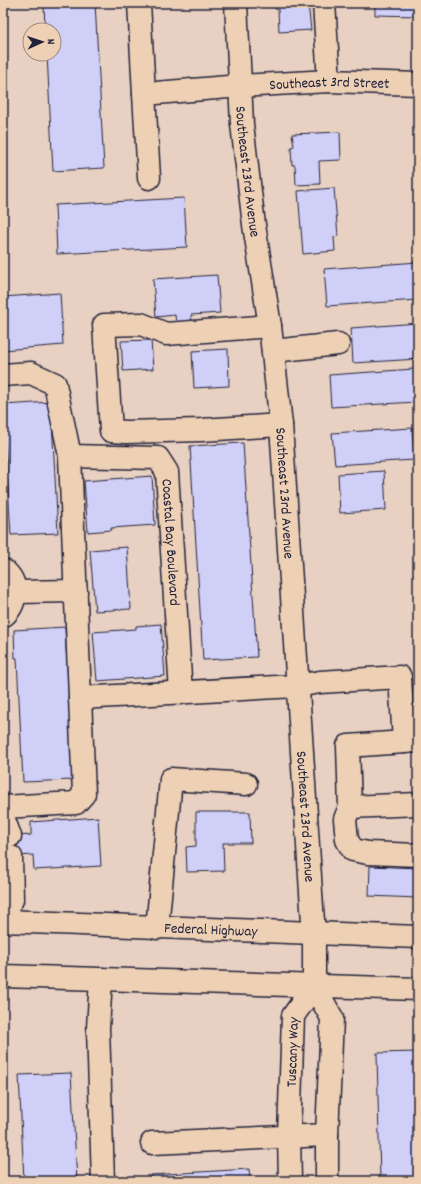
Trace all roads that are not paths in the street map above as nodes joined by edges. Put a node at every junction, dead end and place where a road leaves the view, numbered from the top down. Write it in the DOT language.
graph roads {
  1 [pos="139,3"];
  2 [pos="236,3"];
  3 [pos="324,3"];
  4 [pos="330,81"];
  5 [pos="418,84"];
  6 [pos="240,86"];
  7 [pos="144,94"];
  8 [pos="149,178"];
  9 [pos="270,326"];
  10 [pos="338,344"];
  11 [pos="273,351"];
  12 [pos="3,375"];
  13 [pos="281,425"];
  14 [pos="70,456"];
  15 [pos="3,570"];
  16 [pos="76,591"];
  17 [pos="15,592"];
  18 [pos="3,616"];
  19 [pos="297,686"];
  20 [pos="181,693"];
  21 [pos="80,698"];
  22 [pos="411,742"];
  23 [pos="246,784"];
  24 [pos="418,804"];
  25 [pos="3,807"];
  26 [pos="350,807"];
  27 [pos="8,837"];
  28 [pos="418,855"];
  29 [pos="3,910"];
  30 [pos="3,921"];
  31 [pos="157,928"];
  32 [pos="314,933"];
  33 [pos="418,937"];
  34 [pos="3,976"];
  35 [pos="101,979"];
  36 [pos="314,986"];
  37 [pos="418,990"];
  38 [pos="327,1135"];
  39 [pos="289,1136"];
  40 [pos="152,1143"];
  41 [pos="102,1181"];
  42 [pos="290,1181"];
  43 [pos="328,1181"];
  1 -- 7 [label="street"];
  2 -- 6 [label="street, Southeast 23rd Avenue"];
  3 -- 4 [label="street"];
  4 -- 5 [label="street, Southeast 3rd Street"];
  4 -- 6 [label="street, Southeast 3rd Street"];
  6 -- 7 [label="street, Southeast 3rd Street"];
  6 -- 9 [label="street, Southeast 23rd Avenue"];
  7 -- 8 [label="street"];
  9 -- 11 [label="street, Southeast 23rd Avenue"];
  9 -- 13 [label="street"];
  10 -- 11 [label="street"];
  11 -- 13 [label="street, Southeast 23rd Avenue"];
  12 -- 14 [label="street"];
  13 -- 19 [label="street, Southeast 23rd Avenue"];
  14 -- 16 [label="street"];
  14 -- 20 [label="street, Coastal Bay Boulevard"];
  15 -- 17 [label="street"];
  16 -- 17 [label="street"];
  16 -- 21 [label="street"];
  17 -- 18 [label="street"];
  19 -- 20 [label="street"];
  19 -- 22 [label="street"];
  19 -- 32 [label="street, Southeast 23rd Avenue"];
  20 -- 21 [label="street"];
  21 -- 25 [label="street"];
  22 -- 26 [label="street"];
  23 -- 31 [label="street"];
  24 -- 26 [label="street"];
  26 -- 28 [label="street"];
  27 -- 29 [label="street"];
  30 -- 31 [label="street, Federal Highway"];
  31 -- 32 [label="street, Federal Highway"];
  32 -- 33 [label="street, Federal Highway"];
  32 -- 36 [label="street, Southeast 23rd Avenue"];
  34 -- 35 [label="street"];
  35 -- 36 [label="street"];
  35 -- 41 [label="street"];
  36 -- 37 [label="street"];
  36 -- 38 [label="street"];
  36 -- 39 [label="street, Tuscany Way"];
  38 -- 39 [label="street"];
  38 -- 43 [label="street"];
  39 -- 40 [label="street"];
  39 -- 42 [label="street, Tuscany Way"];
}
